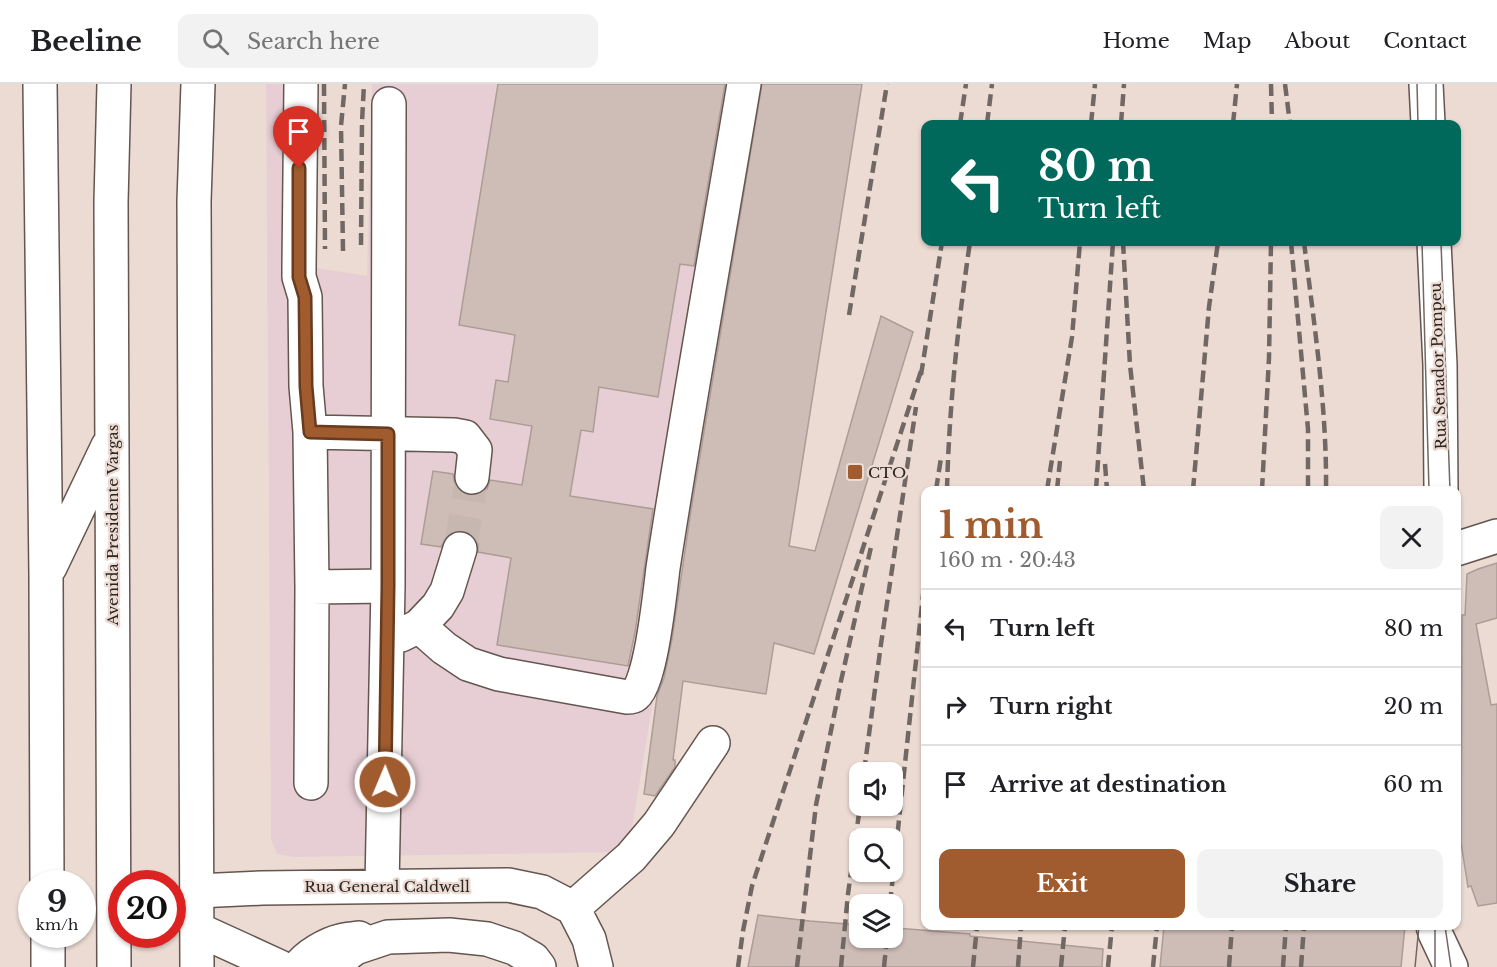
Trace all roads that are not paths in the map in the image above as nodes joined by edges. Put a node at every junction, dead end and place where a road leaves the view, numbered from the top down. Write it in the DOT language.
graph roads {
  1 [pos="40,84"];
  2 [pos="114,84"];
  3 [pos="198,84"];
  4 [pos="301,84"];
  5 [pos="744,84"];
  6 [pos="1426,84"];
  7 [pos="388,104"];
  8 [pos="1428,120"];
  9 [pos="1434,246"];
  10 [pos="310,432"];
  11 [pos="388,434"];
  12 [pos="111,439"];
  13 [pos="472,477"];
  14 [pos="1441,486"];
  15 [pos="1497,536"];
  16 [pos="1461,547"];
  17 [pos="460,549"];
  18 [pos="46,575"];
  19 [pos="388,586"];
  20 [pos="312,587"];
  21 [pos="419,626"];
  22 [pos="387,643"];
  23 [pos="713,743"];
  24 [pos="311,783"];
  25 [pos="47,870"];
  26 [pos="382,886"];
  27 [pos="197,891"];
  28 [pos="573,908"];
  29 [pos="197,929"];
  30 [pos="1435,930"];
  31 [pos="388,937"];
  32 [pos="48,948"];
  33 [pos="48,967"];
  34 [pos="114,967"];
  35 [pos="197,967"];
  36 [pos="280,967"];
  37 [pos="299,967"];
  38 [pos="334,967"];
  39 [pos="539,967"];
  40 [pos="596,967"];
  41 [pos="1451,967"];
  1 -- 18 [label="main road"];
  2 -- 12 [label="main road, Avenida Presidente Vargas"];
  3 -- 27 [label="main road"];
  4 -- 10 [label="main road"];
  5 -- 21 [label="main road"];
  6 -- 8 [label="main road"];
  7 -- 11 [label="main road"];
  9 -- 14 [label="main road, Rua Senador Pompeu"];
  10 -- 11 [label="main road"];
  10 -- 20 [label="main road"];
  11 -- 13 [label="main road"];
  11 -- 19 [label="main road"];
  12 -- 18 [label="main road"];
  12 -- 34 [label="main road, Avenida Presidente Vargas"];
  15 -- 16 [label="main road"];
  17 -- 21 [label="main road"];
  18 -- 25 [label="main road"];
  19 -- 20 [label="main road"];
  19 -- 22 [label="main road"];
  20 -- 24 [label="main road"];
  21 -- 22 [label="main road"];
  22 -- 26 [label="main road"];
  23 -- 28 [label="main road"];
  26 -- 27 [label="main road, Rua General Caldwell"];
  26 -- 28 [label="main road, Rua General Caldwell"];
  27 -- 29 [label="main road"];
  28 -- 40 [label="main road"];
  29 -- 35 [label="main road"];
  29 -- 36 [label="main road"];
  30 -- 41 [label="main road"];
  31 -- 37 [label="main road"];
  31 -- 38 [label="main road"];
  31 -- 39 [label="main road"];
  32 -- 33 [label="main road"];
}
